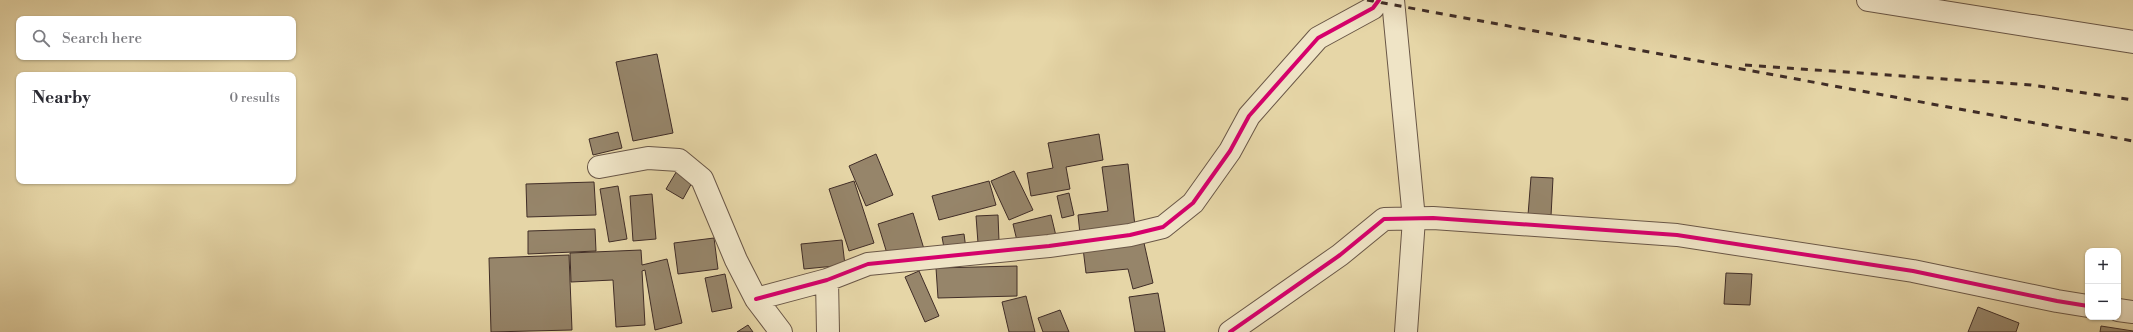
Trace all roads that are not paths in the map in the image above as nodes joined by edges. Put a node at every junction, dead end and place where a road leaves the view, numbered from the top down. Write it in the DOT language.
graph roads {
  1 [pos="1379,0"];
  2 [pos="1393,0"];
  3 [pos="1868,0"];
  4 [pos="2133,42"];
  5 [pos="599,167"];
  6 [pos="1414,218"];
  7 [pos="827,280"];
  8 [pos="756,300"];
  9 [pos="2085,306"];
  10 [pos="2121,310"];
  11 [pos="2133,312"];
  12 [pos="781,332"];
  13 [pos="828,332"];
  14 [pos="1230,332"];
  15 [pos="1406,332"];
  1 -- 7 [label="street"];
  2 -- 6 [label="street"];
  3 -- 4 [label="street"];
  5 -- 8 [label="street"];
  6 -- 9 [label="street"];
  6 -- 14 [label="street"];
  6 -- 15 [label="street"];
  7 -- 8 [label="street"];
  7 -- 13 [label="street"];
  8 -- 12 [label="street"];
  10 -- 11 [label="street"];
}
